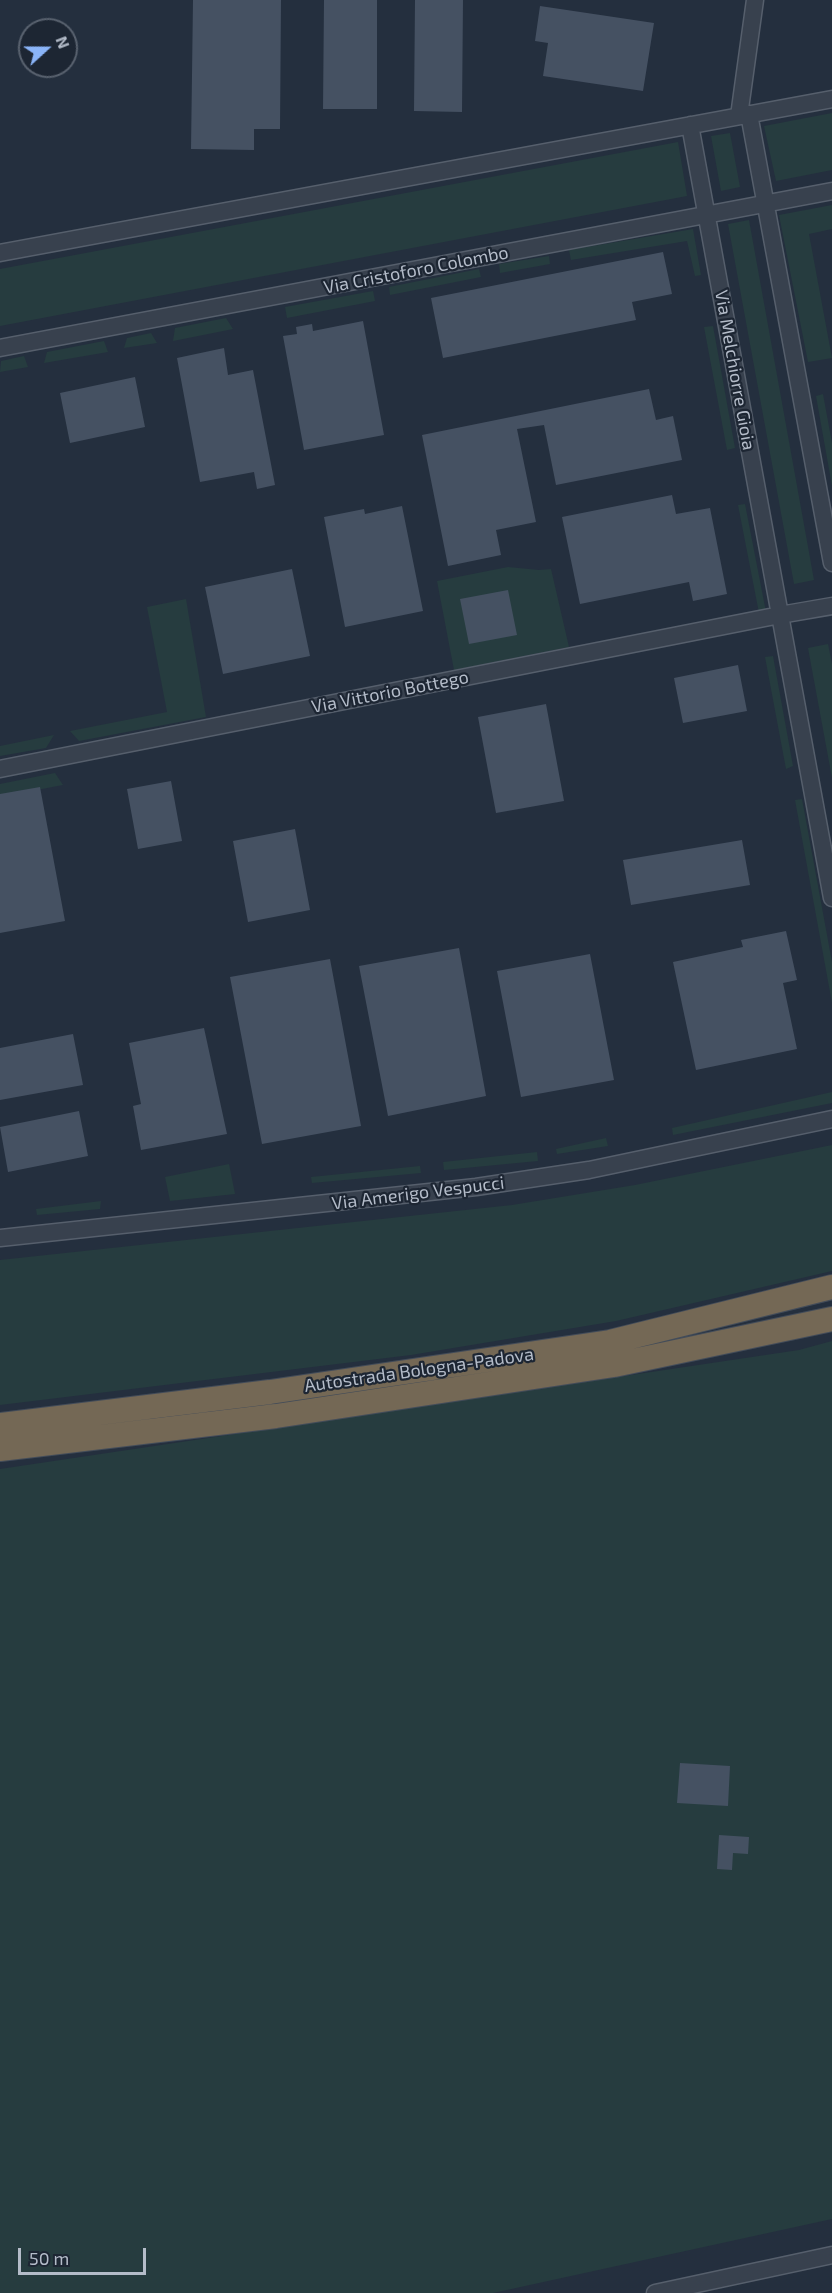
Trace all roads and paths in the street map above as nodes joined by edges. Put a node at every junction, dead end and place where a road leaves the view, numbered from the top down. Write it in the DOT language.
graph roads {
  1 [pos="755,0"];
  2 [pos="832,99"];
  3 [pos="744,115"];
  4 [pos="690,125"];
  5 [pos="832,191"];
  6 [pos="766,204"];
  7 [pos="707,216"];
  8 [pos="0,253"];
  9 [pos="0,348"];
  10 [pos="832,563"];
  11 [pos="832,606"];
  12 [pos="780,615"];
  13 [pos="0,769"];
  14 [pos="832,898"];
  15 [pos="832,1119"];
  16 [pos="0,1238"];
  17 [pos="832,1287"];
  18 [pos="832,1319"];
  19 [pos="0,1425"];
  20 [pos="0,1449"];
  21 [pos="832,2255"];
  22 [pos="655,2293"];
  1 -- 3 [label="street"];
  2 -- 3 [label="street"];
  3 -- 4 [label="street"];
  3 -- 6 [label="street"];
  4 -- 7 [label="street, Via Melchiorre Gioia"];
  4 -- 8 [label="street"];
  5 -- 6 [label="street, Via Cristoforo Colombo"];
  6 -- 7 [label="street, Via Cristoforo Colombo"];
  6 -- 10 [label="street"];
  7 -- 9 [label="street, Via Cristoforo Colombo"];
  7 -- 12 [label="street, Via Melchiorre Gioia"];
  11 -- 12 [label="street"];
  12 -- 13 [label="street, Via Vittorio Bottego"];
  12 -- 14 [label="street, Via Melchiorre Gioia"];
  15 -- 16 [label="street, Via Amerigo Vespucci"];
  17 -- 19 [label="highway, Autostrada Bologna-Padova"];
  18 -- 20 [label="highway, Autostrada Bologna-Padova"];
  21 -- 22 [label="street"];
}
